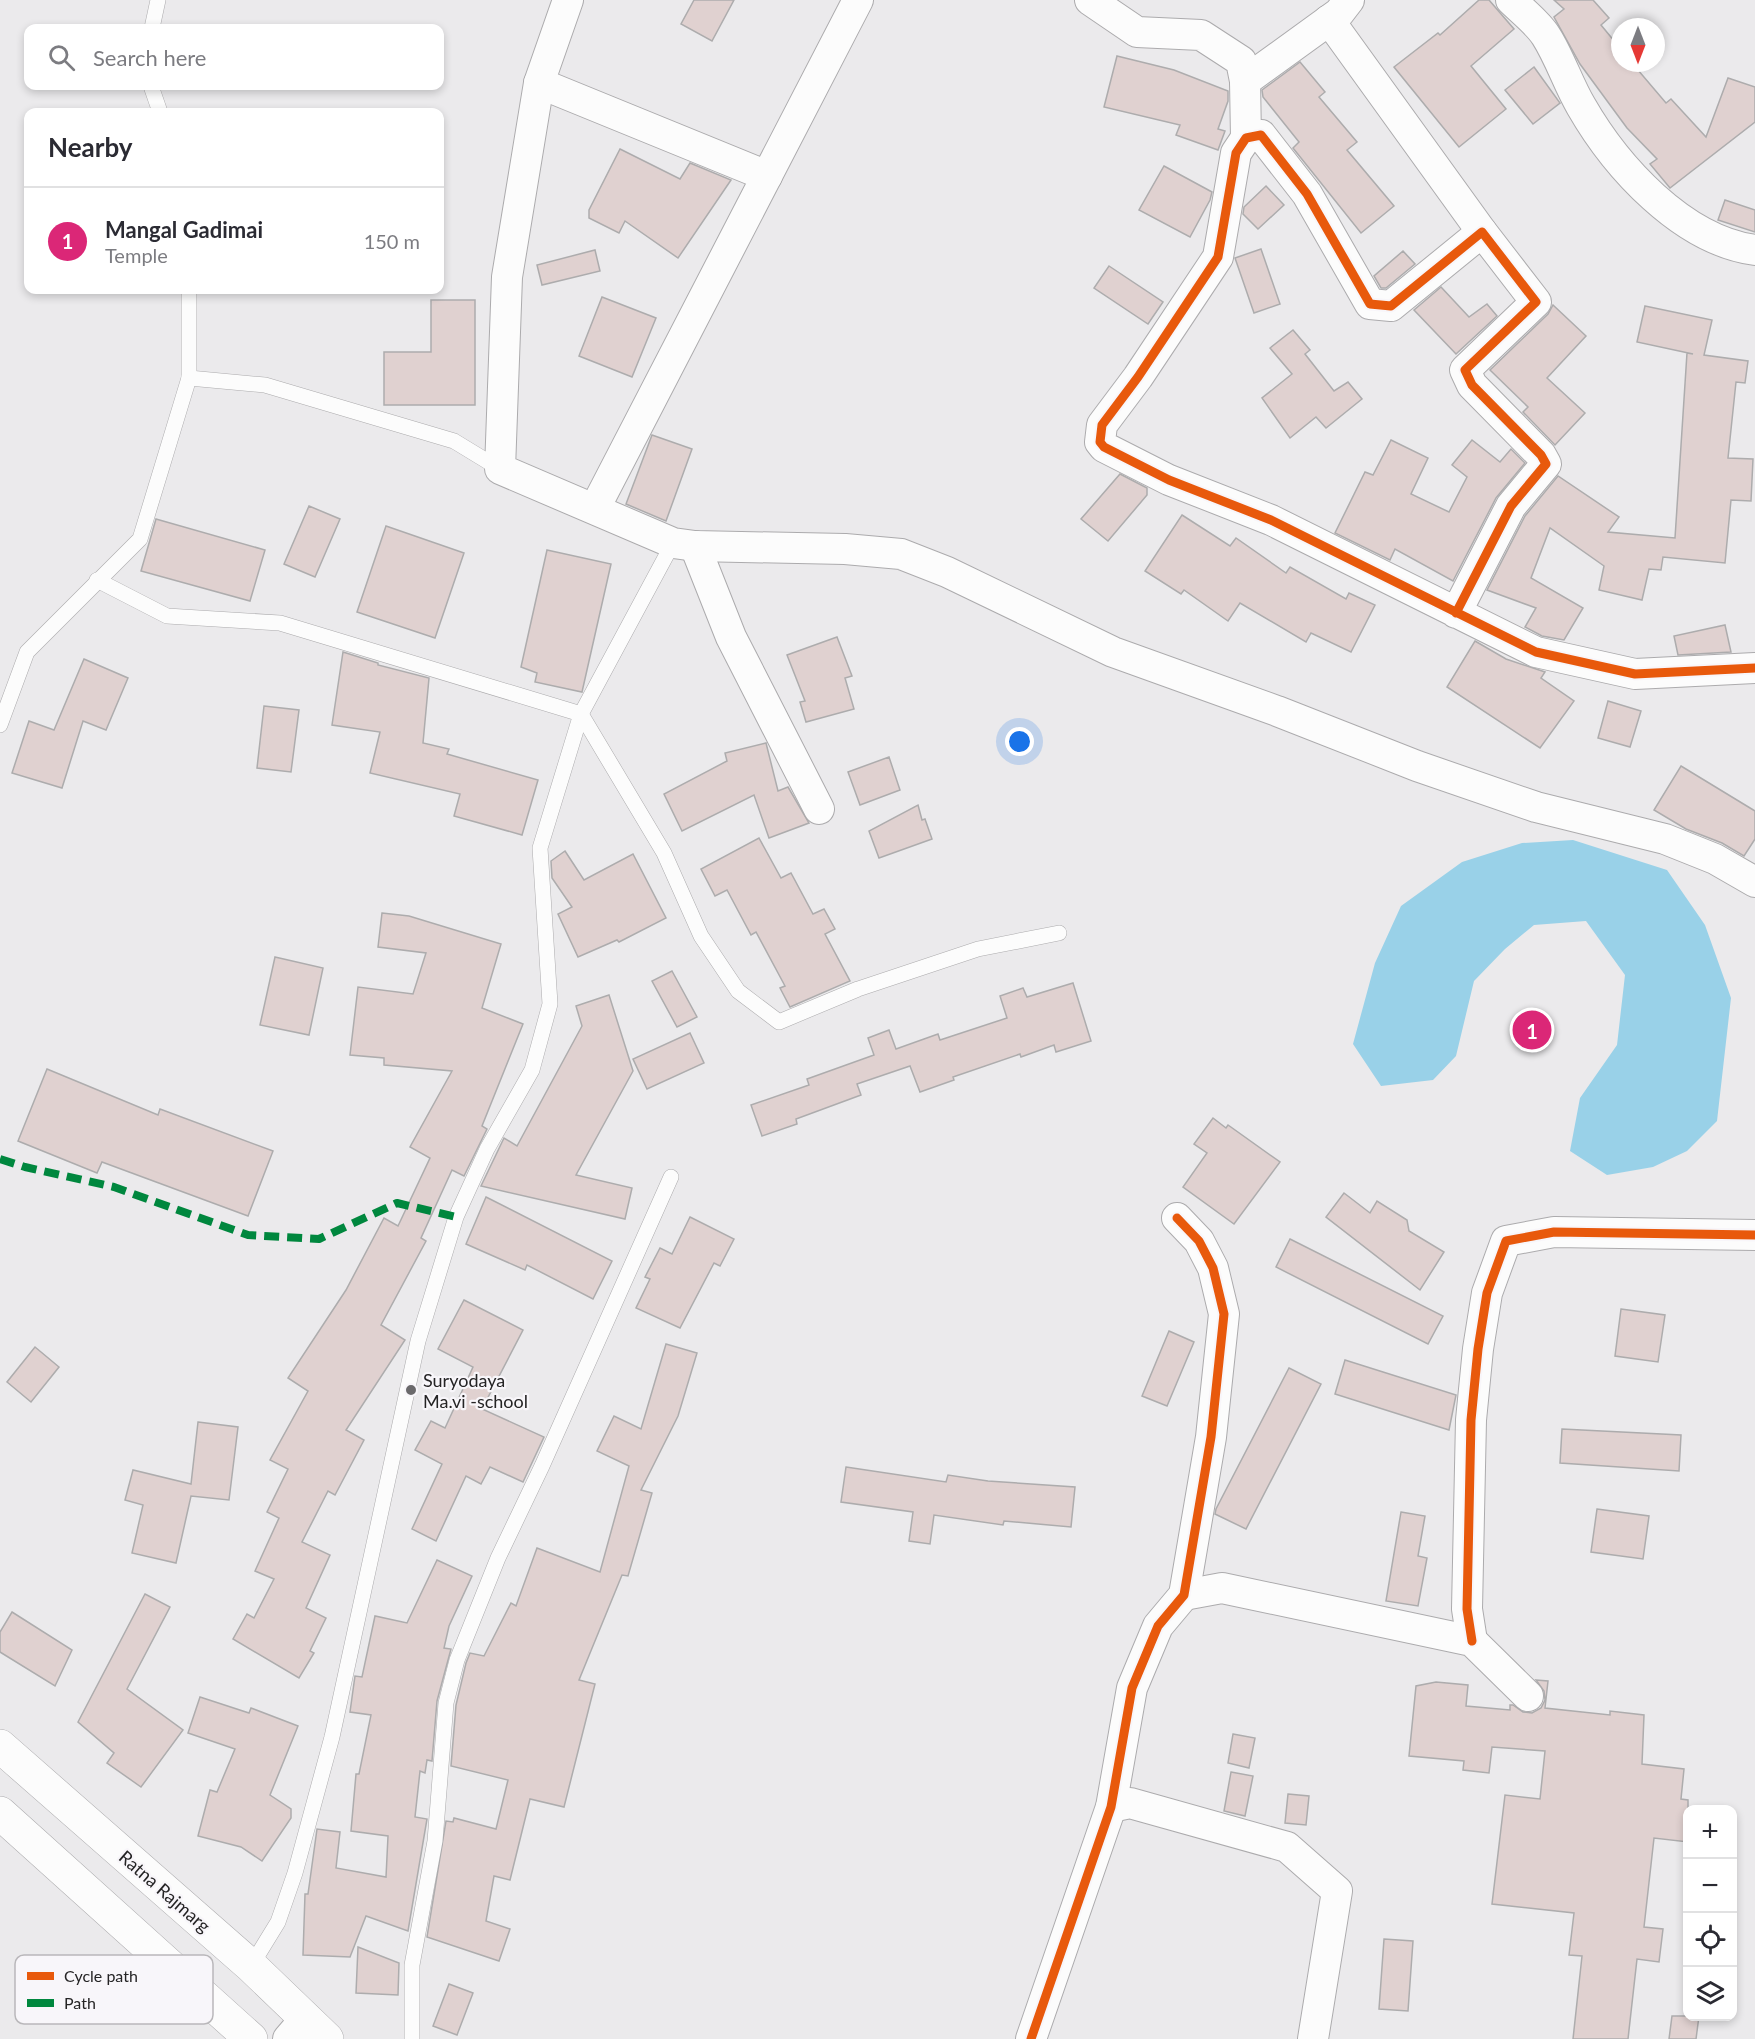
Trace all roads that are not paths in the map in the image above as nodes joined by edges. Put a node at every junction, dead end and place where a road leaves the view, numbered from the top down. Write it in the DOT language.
graph roads {
  1 [pos="158,0"];
  2 [pos="568,0"];
  3 [pos="858,0"];
  4 [pos="1090,0"];
  5 [pos="1511,0"];
  6 [pos="1339,10"];
  7 [pos="153,24"];
  8 [pos="1245,81"];
  9 [pos="539,83"];
  10 [pos="153,90"];
  11 [pos="159,108"];
  12 [pos="1246,138"];
  13 [pos="767,176"];
  14 [pos="1482,232"];
  15 [pos="1755,250"];
  16 [pos="189,294"];
  17 [pos="189,378"];
  18 [pos="500,469"];
  19 [pos="595,508"];
  20 [pos="684,545"];
  21 [pos="98,580"];
  22 [pos="1456,613"];
  23 [pos="1755,668"];
  24 [pos="581,714"];
  25 [pos="0,725"];
  26 [pos="819,809"];
  27 [pos="1755,882"];
  28 [pos="1059,933"];
  29 [pos="670,1176"];
  30 [pos="1178,1218"];
  31 [pos="1755,1235"];
  32 [pos="1184,1595"];
  33 [pos="1472,1641"];
  34 [pos="1528,1696"];
  35 [pos="0,1746"];
  36 [pos="1111,1807"];
  37 [pos="0,1813"];
  38 [pos="158,1955"];
  39 [pos="251,1966"];
  40 [pos="213,2005"];
  41 [pos="307,2032"];
  42 [pos="251,2039"];
  43 [pos="412,2039"];
  44 [pos="1031,2039"];
  45 [pos="1313,2039"];
  1 -- 7 [label="lane"];
  2 -- 9 [label="street"];
  3 -- 13 [label="street"];
  4 -- 8 [label="street"];
  5 -- 15 [label="street"];
  6 -- 8 [label="street"];
  6 -- 14 [label="street"];
  8 -- 12 [label="street"];
  9 -- 13 [label="street"];
  9 -- 18 [label="street"];
  10 -- 11 [label="lane"];
  12 -- 14 [label="street"];
  12 -- 22 [label="street"];
  13 -- 19 [label="street"];
  14 -- 22 [label="street"];
  16 -- 17 [label="lane"];
  17 -- 18 [label="lane"];
  17 -- 21 [label="lane"];
  18 -- 19 [label="street"];
  19 -- 20 [label="street"];
  20 -- 24 [label="lane"];
  20 -- 26 [label="street"];
  20 -- 27 [label="street"];
  21 -- 24 [label="lane"];
  21 -- 25 [label="lane"];
  22 -- 23 [label="street"];
  24 -- 28 [label="lane"];
  24 -- 39 [label="lane"];
  29 -- 43 [label="lane"];
  30 -- 32 [label="street"];
  31 -- 33 [label="street"];
  32 -- 33 [label="street"];
  32 -- 36 [label="street"];
  33 -- 34 [label="street"];
  35 -- 39 [label="main road, Ratna Rajmarg"];
  36 -- 44 [label="street"];
  36 -- 45 [label="street"];
  37 -- 38 [label="main road"];
  39 -- 41 [label="main road, Ratna Rajmarg"];
  40 -- 42 [label="main road"];
}
